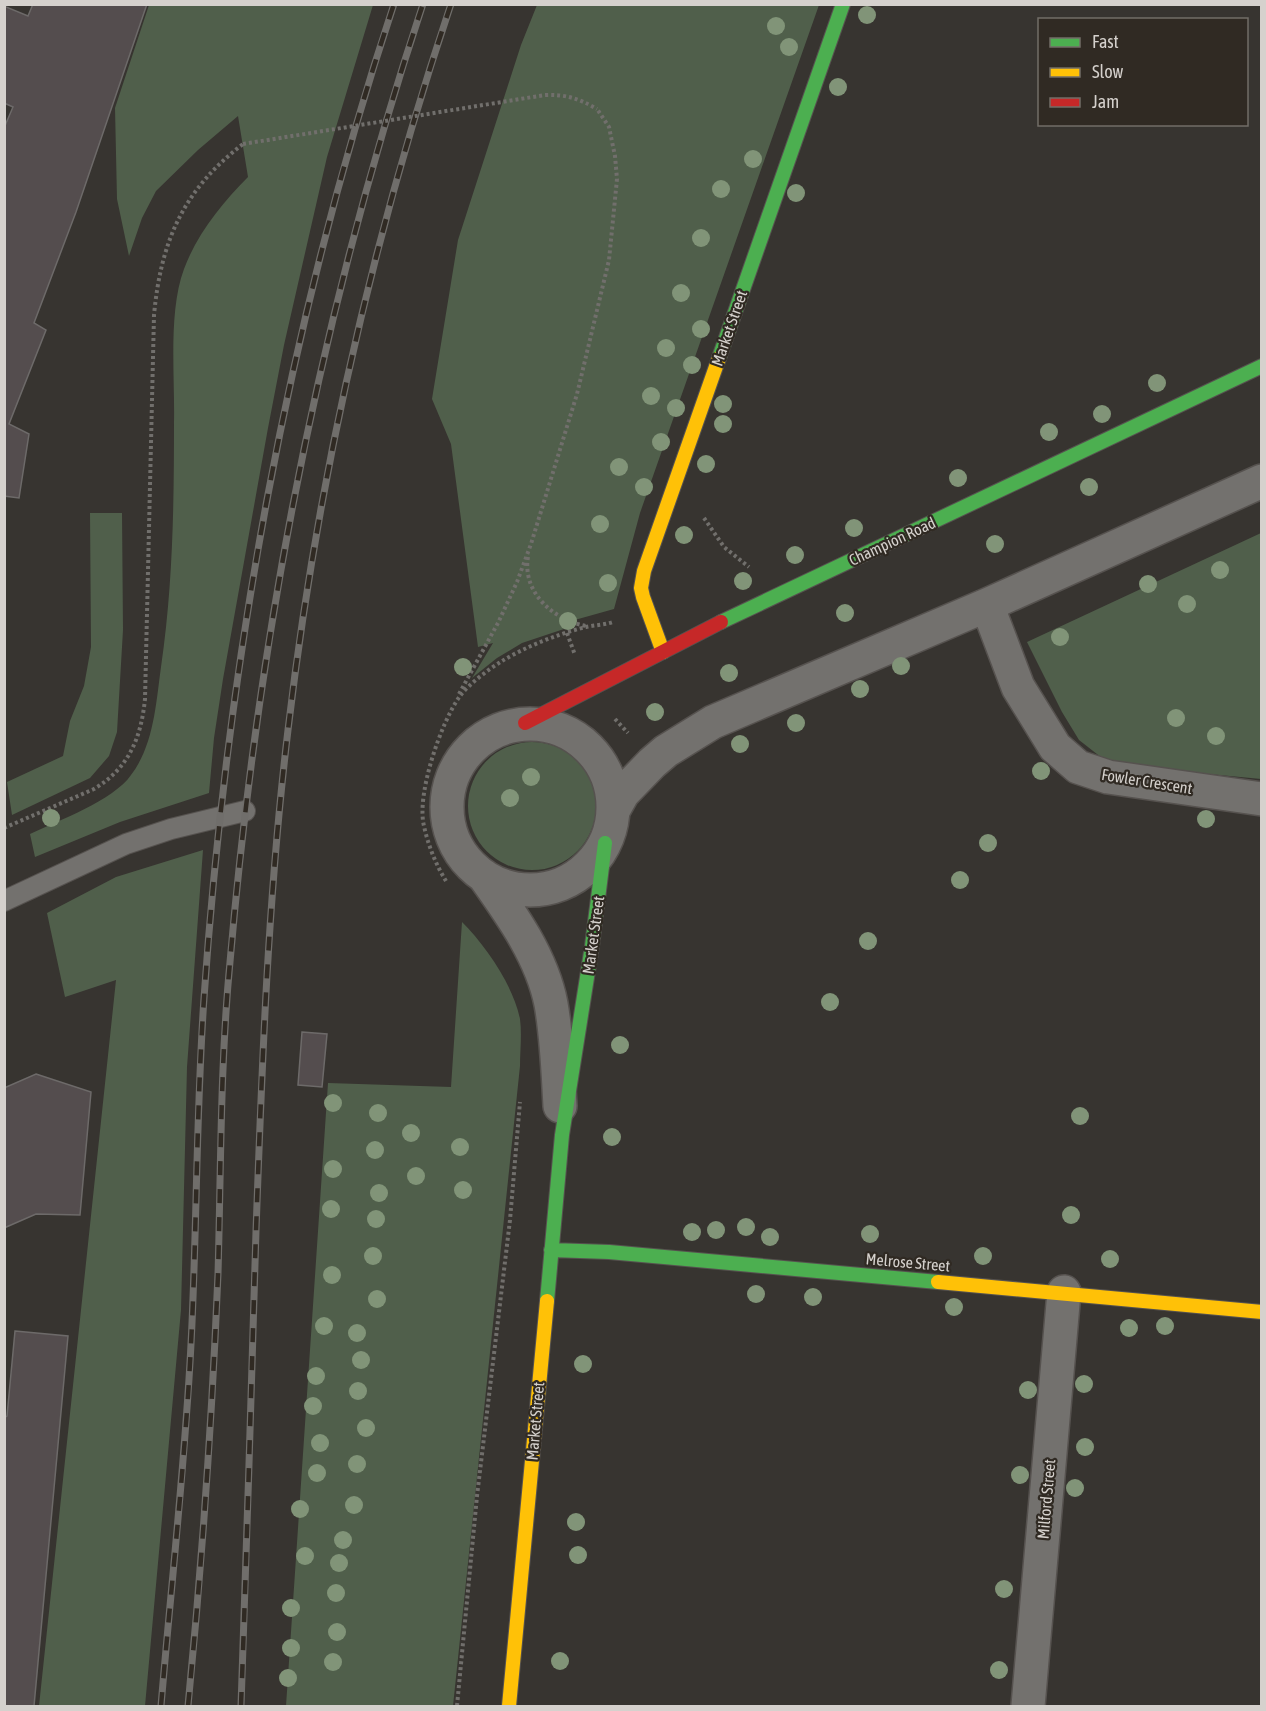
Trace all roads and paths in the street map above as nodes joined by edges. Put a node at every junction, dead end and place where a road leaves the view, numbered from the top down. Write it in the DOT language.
graph roads {
  1 [pos="843,4"];
  2 [pos="1262,366"];
  3 [pos="1262,481"];
  4 [pos="704,508"];
  5 [pos="531,544"];
  6 [pos="749,567"];
  7 [pos="987,605"];
  8 [pos="646,610"];
  9 [pos="589,626"];
  10 [pos="663,652"];
  11 [pos="453,706"];
  12 [pos="525,723"];
  13 [pos="1262,799"];
  14 [pos="614,809"];
  15 [pos="245,811"];
  16 [pos="4,828"];
  17 [pos="605,843"];
  18 [pos="484,876"];
  19 [pos="447,884"];
  20 [pos="4,901"];
  21 [pos="520,1101"];
  22 [pos="562,1135"];
  23 [pos="551,1250"];
  24 [pos="1064,1292"];
  25 [pos="1262,1312"];
  26 [pos="457,1707"];
  27 [pos="509,1707"];
  28 [pos="1028,1707"];
  1 -- 8 [label="street, Market Street"];
  2 -- 10 [label="street, Champion Road"];
  3 -- 7 [label="street"];
  4 -- 6 [label="path"];
  5 -- 9 [label="path"];
  5 -- 11 [label="path"];
  5 -- 16 [label="path, bridge"];
  7 -- 13 [label="street, Fowler Crescent"];
  7 -- 14 [label="street"];
  8 -- 9 [label="path"];
  8 -- 10 [label="street, Market Street"];
  9 -- 11 [label="path"];
  10 -- 12 [label="street, Champion Road"];
  11 -- 19 [label="path"];
  12 -- 14 [label="street"];
  12 -- 18 [label="street"];
  14 -- 17 [label="street"];
  15 -- 20 [label="lane"];
  17 -- 18 [label="street"];
  17 -- 22 [label="street, Market Street"];
  18 -- 22 [label="street, Market Street"];
  21 -- 26 [label="path"];
  22 -- 23 [label="street, Market Street"];
  23 -- 24 [label="street, Melrose Street"];
  23 -- 27 [label="street, Market Street"];
  24 -- 25 [label="street, Melrose Street"];
  24 -- 28 [label="street, Milford Street"];
}
